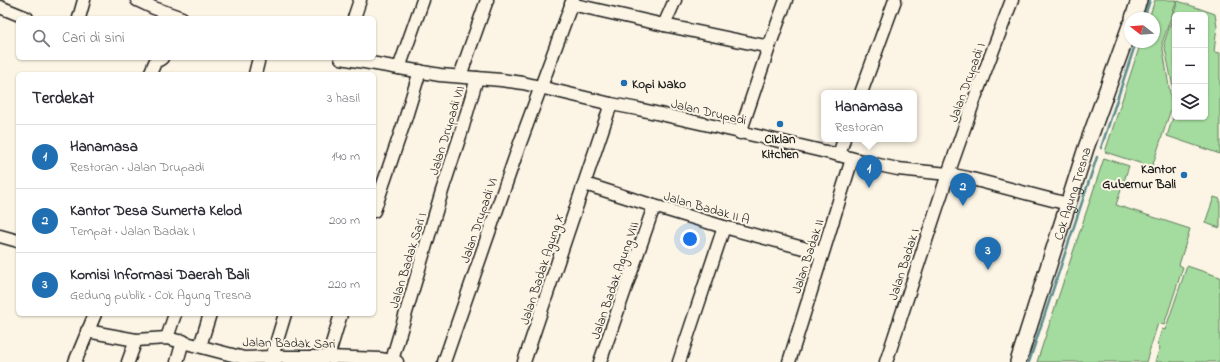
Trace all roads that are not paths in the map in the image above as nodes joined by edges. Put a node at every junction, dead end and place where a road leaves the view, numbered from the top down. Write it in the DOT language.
graph roads {
  1 [pos="84,0"];
  2 [pos="137,0"];
  3 [pos="360,0"];
  4 [pos="422,0"];
  5 [pos="487,0"];
  6 [pos="674,0"];
  7 [pos="786,0"];
  8 [pos="895,0"];
  9 [pos="1012,0"];
  10 [pos="1139,0"];
  11 [pos="572,2"];
  12 [pos="0,7"];
  13 [pos="1135,12"];
  14 [pos="22,16"];
  15 [pos="79,16"];
  16 [pos="176,16"];
  17 [pos="355,16"];
  18 [pos="664,25"];
  19 [pos="1124,43"];
  20 [pos="769,47"];
  21 [pos="156,60"];
  22 [pos="258,60"];
  23 [pos="346,60"];
  24 [pos="399,68"];
  25 [pos="369,69"];
  26 [pos="420,71"];
  27 [pos="151,72"];
  28 [pos="256,72"];
  29 [pos="460,76"];
  30 [pos="477,78"];
  31 [pos="540,87"];
  32 [pos="861,90"];
  33 [pos="611,104"];
  34 [pos="740,133"];
  35 [pos="843,142"];
  36 [pos="839,155"];
  37 [pos="852,159"];
  38 [pos="948,174"];
  39 [pos="585,184"];
  40 [pos="442,190"];
  41 [pos="1068,204"];
  42 [pos="376,205"];
  43 [pos="654,206"];
  44 [pos="724,227"];
  45 [pos="1,239"];
  46 [pos="16,241"];
  47 [pos="822,253"];
  48 [pos="94,316"];
  49 [pos="174,316"];
  50 [pos="209,316"];
  51 [pos="284,316"];
  52 [pos="341,316"];
  53 [pos="88,331"];
  54 [pos="167,338"];
  55 [pos="136,340"];
  56 [pos="183,341"];
  57 [pos="200,346"];
  58 [pos="272,356"];
  59 [pos="328,357"];
  60 [pos="291,359"];
  61 [pos="244,360"];
  62 [pos="371,360"];
  63 [pos="394,361"];
  64 [pos="75,362"];
  65 [pos="128,362"];
  66 [pos="177,362"];
  67 [pos="444,362"];
  68 [pos="524,362"];
  69 [pos="600,362"];
  70 [pos="678,362"];
  71 [pos="789,362"];
  72 [pos="886,362"];
  73 [pos="1018,362"];
  1 -- 15 [label="street"];
  2 -- 16 [label="street"];
  3 -- 17 [label="street"];
  4 -- 24 [label="street"];
  5 -- 29 [label="street"];
  6 -- 18 [label="street"];
  7 -- 20 [label="street"];
  8 -- 32 [label="street"];
  9 -- 38 [label="street, Jalan Drupadi I"];
  10 -- 13 [label="main road"];
  11 -- 18 [label="street"];
  11 -- 31 [label="street, Jalan Drupadi VI"];
  12 -- 14 [label="street"];
  18 -- 20 [label="street"];
  19 -- 41 [label="main road, Cok Agung Tresna"];
  20 -- 34 [label="street"];
  21 -- 27 [label="street"];
  22 -- 28 [label="street"];
  23 -- 25 [label="street, Jalan Drupadi"];
  24 -- 25 [label="street, Jalan Drupadi"];
  24 -- 26 [label="street, Jalan Drupadi"];
  26 -- 29 [label="street, Jalan Drupadi"];
  26 -- 42 [label="street"];
  29 -- 30 [label="street, Jalan Drupadi"];
  30 -- 31 [label="street, Jalan Drupadi"];
  30 -- 40 [label="street, Jalan Drupadi VII"];
  31 -- 33 [label="street, Jalan Drupadi"];
  31 -- 67 [label="street, Jalan Drupadi VI"];
  33 -- 34 [label="street, Jalan Drupadi"];
  33 -- 39 [label="street, Jalan Badak Agung X"];
  34 -- 36 [label="street, Jalan Drupadi"];
  35 -- 36 [label="street"];
  36 -- 37 [label="street, Jalan Drupadi"];
  37 -- 38 [label="street, Jalan Drupadi"];
  37 -- 47 [label="street, Jalan Badak II"];
  38 -- 41 [label="street, Jalan Drupadi"];
  38 -- 72 [label="street, Jalan Badak I"];
  39 -- 43 [label="street, Jalan Badak II A"];
  39 -- 68 [label="street, Jalan Badak Agung X"];
  40 -- 63 [label="street, Jalan Badak Sari I"];
  41 -- 73 [label="main road, Cok Agung Tresna"];
  43 -- 44 [label="street, Jalan Badak II A"];
  43 -- 69 [label="street, Jalan Badak Agung VIII"];
  44 -- 47 [label="street, Jalan Badak II A"];
  44 -- 70 [label="street"];
  45 -- 46 [label="street"];
  47 -- 71 [label="street, Jalan Badak II"];
  48 -- 53 [label="street"];
  49 -- 54 [label="street"];
  50 -- 57 [label="street"];
  51 -- 58 [label="street"];
  52 -- 59 [label="street"];
  53 -- 55 [label="street, Jalan Badak Sari"];
  53 -- 64 [label="street"];
  54 -- 55 [label="street, Jalan Badak Sari"];
  54 -- 56 [label="street, Jalan Badak Sari"];
  55 -- 65 [label="street"];
  56 -- 57 [label="street, Jalan Badak Sari"];
  56 -- 66 [label="street"];
  57 -- 61 [label="street, Jalan Badak Sari"];
  58 -- 60 [label="street, Jalan Badak Sari"];
  58 -- 61 [label="street, Jalan Badak Sari"];
  59 -- 60 [label="street, Jalan Badak Sari"];
  59 -- 62 [label="street, Jalan Badak Sari"];
  62 -- 63 [label="street, Jalan Badak Sari"];
}
